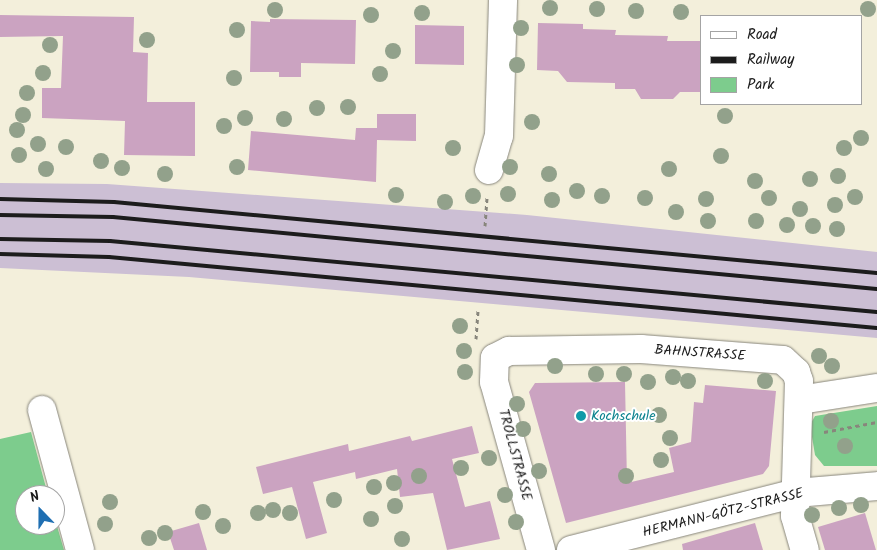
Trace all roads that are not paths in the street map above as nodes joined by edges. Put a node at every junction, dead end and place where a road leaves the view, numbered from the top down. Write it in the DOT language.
graph roads {
  1 [pos="503,0"];
  2 [pos="489,170"];
  3 [pos="494,358"];
  4 [pos="877,388"];
  5 [pos="800,400"];
  6 [pos="42,410"];
  7 [pos="877,486"];
  8 [pos="796,493"];
  9 [pos="80,550"];
  10 [pos="541,550"];
  11 [pos="571,550"];
  12 [pos="805,550"];
  1 -- 2 [label="street"];
  3 -- 5 [label="street, BAHNSTRASSE"];
  3 -- 10 [label="street, TROLLSTRASSE"];
  4 -- 5 [label="street"];
  5 -- 8 [label="street, BAHNSTRASSE"];
  6 -- 9 [label="street"];
  7 -- 8 [label="street, HERMANN-GÖTZ-STRASSE"];
  8 -- 11 [label="street, HERMANN-GÖTZ-STRASSE"];
  8 -- 12 [label="street, BAHNSTRASSE"];
}
